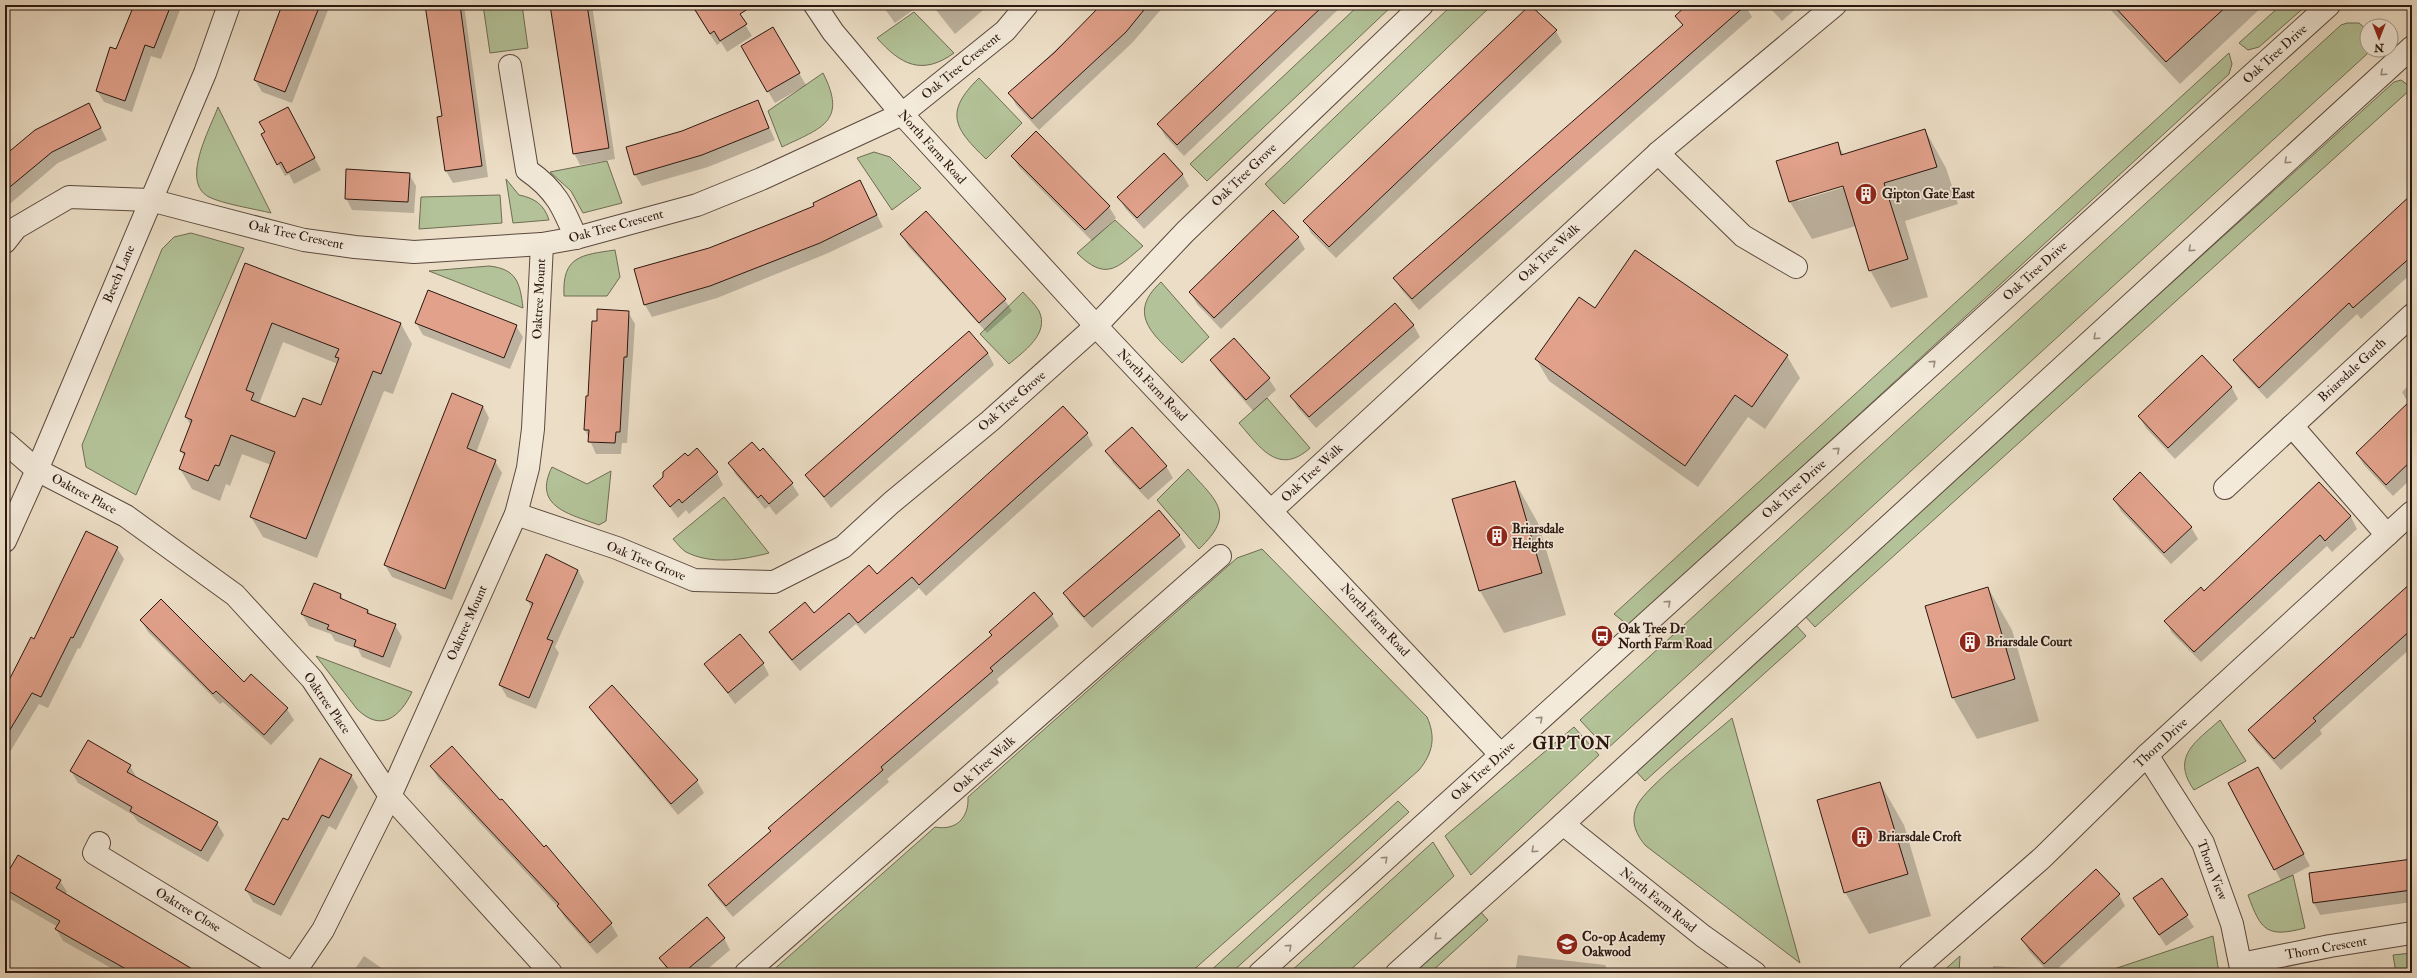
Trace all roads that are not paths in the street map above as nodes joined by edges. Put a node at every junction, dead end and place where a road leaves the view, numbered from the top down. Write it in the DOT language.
graph roads {
  1 [pos="229,5"];
  2 [pos="815,5"];
  3 [pos="1027,5"];
  4 [pos="1422,5"];
  5 [pos="1834,5"];
  6 [pos="2329,5"];
  7 [pos="2412,47"];
  8 [pos="510,66"];
  9 [pos="902,114"];
  10 [pos="1658,153"];
  11 [pos="150,200"];
  12 [pos="576,238"];
  13 [pos="5,242"];
  14 [pos="542,244"];
  15 [pos="1796,267"];
  16 [pos="2412,315"];
  17 [pos="1096,326"];
  18 [pos="2292,426"];
  19 [pos="5,442"];
  20 [pos="37,470"];
  21 [pos="2224,488"];
  22 [pos="1272,510"];
  23 [pos="2412,512"];
  24 [pos="516,514"];
  25 [pos="2388,535"];
  26 [pos="5,541"];
  27 [pos="1220,556"];
  28 [pos="1501,754"];
  29 [pos="2147,754"];
  30 [pos="390,796"];
  31 [pos="1563,824"];
  32 [pos="99,843"];
  33 [pos="2412,933"];
  34 [pos="2242,968"];
  35 [pos="292,973"];
  36 [pos="551,973"];
  37 [pos="746,973"];
  38 [pos="1260,973"];
  39 [pos="1396,973"];
  40 [pos="1755,973"];
  41 [pos="1910,973"];
  1 -- 11 [label="street, Beech Lane"];
  2 -- 9 [label="street, North Farm Road"];
  3 -- 9 [label="street, Oak Tree Crescent"];
  4 -- 17 [label="street, Oak Tree Grove"];
  5 -- 10 [label="street, Oak Tree Walk"];
  28 -- 6 [label="street, Oak Tree Drive, one-way"];
  7 -- 31 [label="street, one-way"];
  8 -- 12 [label="street"];
  9 -- 12 [label="street, Oak Tree Crescent"];
  9 -- 17 [label="street, North Farm Road"];
  10 -- 15 [label="street"];
  10 -- 22 [label="street, Oak Tree Walk"];
  11 -- 13 [label="street, Oak Tree Crescent"];
  11 -- 14 [label="street, Oak Tree Crescent"];
  11 -- 20 [label="street, Beech Lane"];
  12 -- 14 [label="street, Oak Tree Crescent"];
  14 -- 24 [label="street, Oaktree Mount"];
  16 -- 18 [label="street, Briarsdale Garth"];
  17 -- 22 [label="street, North Farm Road"];
  17 -- 24 [label="street, Oak Tree Grove"];
  18 -- 21 [label="street, Briarsdale Garth"];
  18 -- 25 [label="street"];
  19 -- 20 [label="street, Oaktree Place"];
  20 -- 26 [label="street, Beech Lane"];
  20 -- 30 [label="street, Oaktree Place"];
  22 -- 28 [label="street, North Farm Road"];
  23 -- 25 [label="street, Thorn Drive"];
  24 -- 30 [label="street, Oaktree Mount"];
  25 -- 29 [label="street, Thorn Drive"];
  27 -- 37 [label="street, Oak Tree Walk"];
  38 -- 28 [label="street, Oak Tree Drive, one-way"];
  29 -- 34 [label="street, Thorn View"];
  29 -- 41 [label="street, Thorn Drive"];
  30 -- 35 [label="street, Oaktree Mount"];
  30 -- 36 [label="street, Oaktree Place"];
  31 -- 39 [label="street, one-way"];
  31 -- 40 [label="street, North Farm Road"];
  32 -- 35 [label="street, Oaktree Close"];
  33 -- 34 [label="street, Thorn Crescent"];
}
